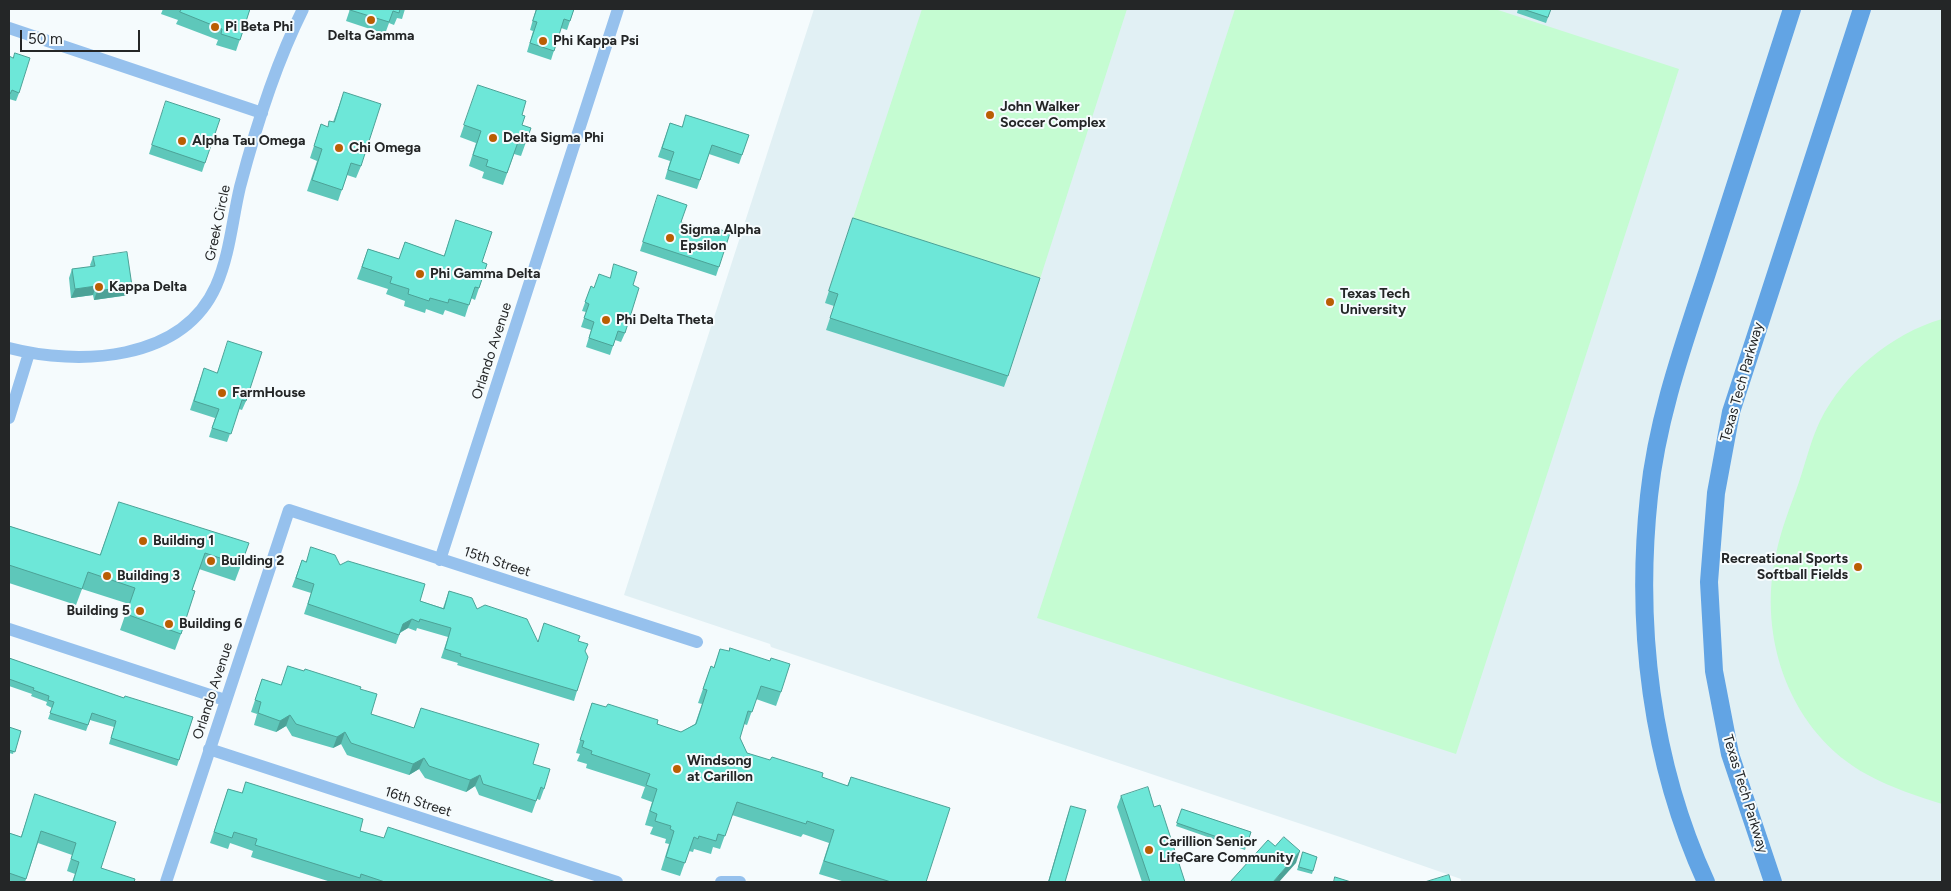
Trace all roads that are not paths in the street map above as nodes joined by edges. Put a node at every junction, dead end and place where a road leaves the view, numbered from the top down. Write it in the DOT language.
graph roads {
  1 [pos="303,9"];
  2 [pos="618,9"];
  3 [pos="1792,9"];
  4 [pos="1862,9"];
  5 [pos="9,28"];
  6 [pos="262,113"];
  7 [pos="9,348"];
  8 [pos="29,354"];
  9 [pos="9,418"];
  10 [pos="289,510"];
  11 [pos="440,560"];
  12 [pos="9,629"];
  13 [pos="697,642"];
  14 [pos="225,700"];
  15 [pos="209,749"];
  16 [pos="166,882"];
  17 [pos="617,882"];
  18 [pos="721,882"];
  19 [pos="740,882"];
  20 [pos="1706,882"];
  21 [pos="1773,882"];
  1 -- 6 [label="street, Greek Circle"];
  2 -- 11 [label="street, Orlando Avenue"];
  3 -- 20 [label="main road"];
  4 -- 21 [label="main road, Texas Tech Parkway"];
  5 -- 6 [label="street"];
  6 -- 8 [label="street, Greek Circle"];
  7 -- 8 [label="street, Greek Circle"];
  8 -- 9 [label="street"];
  10 -- 11 [label="street, 15th Street"];
  10 -- 14 [label="street, Orlando Avenue"];
  11 -- 13 [label="street, 15th Street"];
  12 -- 14 [label="street"];
  14 -- 15 [label="street, Orlando Avenue"];
  15 -- 16 [label="street, Orlando Avenue"];
  15 -- 17 [label="street, 16th Street"];
  18 -- 19 [label="street"];
}
